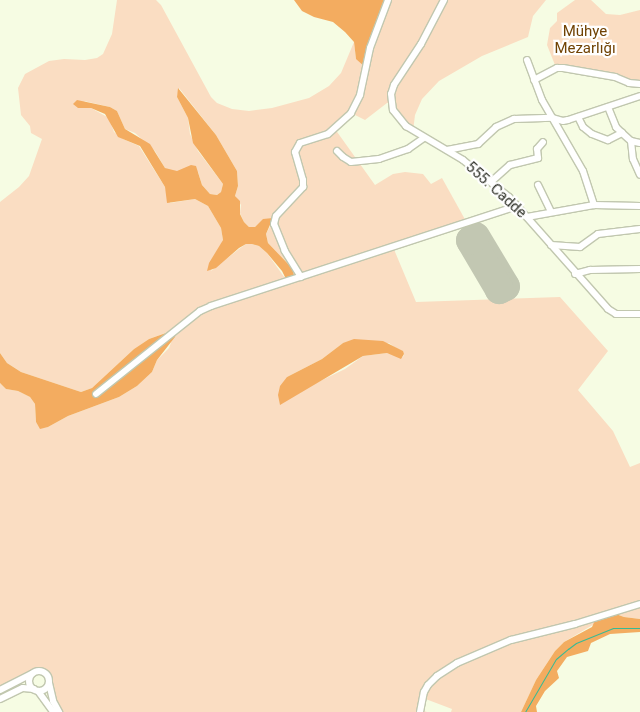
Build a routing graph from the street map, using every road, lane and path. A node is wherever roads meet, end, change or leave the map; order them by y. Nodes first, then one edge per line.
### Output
1 (388, 0) edge
2 (444, 0) edge
3 (527, 60) dead end
4 (534, 80) junction
5 (640, 84) edge
6 (640, 96) edge
7 (608, 107) junction
8 (578, 117) junction
9 (552, 118) junction
10 (622, 133) junction
11 (424, 138) junction
12 (631, 141) junction
13 (543, 142) dead end
14 (640, 143) edge
15 (447, 150) junction
16 (337, 151) dead end
17 (640, 175) edge
18 (492, 182) junction
19 (538, 185) dead end
20 (594, 205) junction
21 (517, 206) junction
22 (640, 206) edge
23 (551, 212) junction
24 (527, 217) junction
25 (640, 228) edge
26 (551, 245) junction
27 (640, 268) edge
28 (575, 274) junction
29 (301, 277) junction
30 (640, 314) edge
31 (96, 394) dead end
32 (640, 604) edge
33 (33, 673) junction
34 (49, 681) junction
35 (0, 690) edge
36 (36, 690) junction
37 (0, 698) edge
38 (53, 712) edge
39 (59, 712) edge
40 (420, 712) edge

1 - 29 street
2 - 11 street, 555. Cadde
3 - 4 street
4 - 5 street
4 - 9 street
6 - 7 street
7 - 8 street
7 - 10 street
8 - 9 street
8 - 10 street
9 - 15 street
9 - 20 street
10 - 12 street
11 - 15 street, 555. Cadde
11 - 16 street
12 - 14 street
12 - 17 street
13 - 18 street
15 - 18 street, 555. Cadde
18 - 21 street, 555. Cadde
19 - 23 street
20 - 22 street
20 - 23 street
21 - 24 street, 555. Cadde
21 - 29 street
23 - 24 street
24 - 26 street, 555. Cadde
25 - 26 street
26 - 28 street, 555. Cadde
27 - 28 street
28 - 30 street, 555. Cadde
29 - 31 street
32 - 40 street
33 - 34 street
33 - 35 street
33 - 36 street
34 - 36 street
34 - 39 street
36 - 37 street
36 - 38 street

